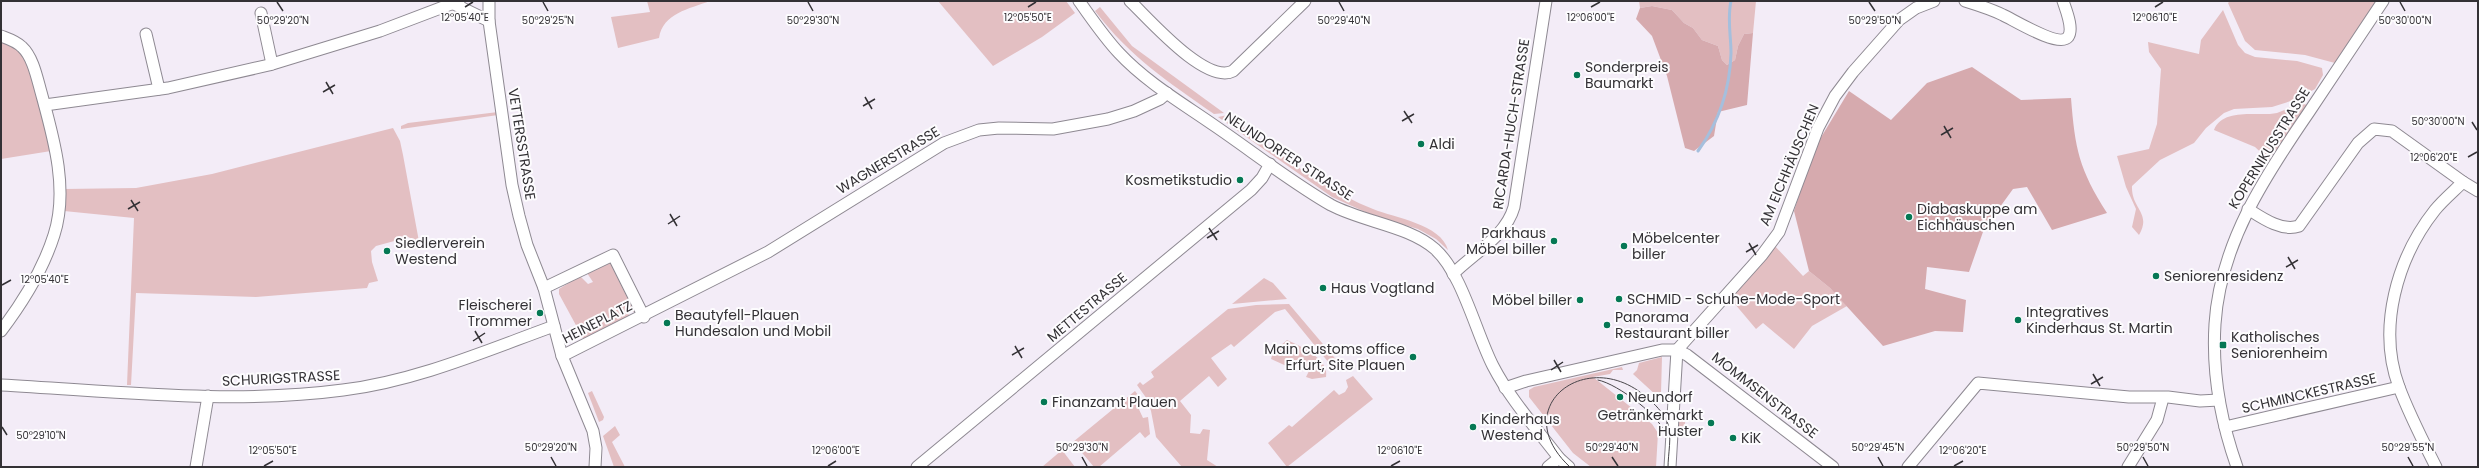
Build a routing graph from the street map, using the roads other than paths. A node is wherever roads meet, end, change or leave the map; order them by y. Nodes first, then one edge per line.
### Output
1 (489, 1) edge
2 (1079, 1) edge
3 (1130, 1) edge
4 (1305, 1) edge
5 (1546, 1) edge
6 (1934, 1) edge
7 (1965, 1) edge
8 (2063, 1) edge
9 (2383, 1) edge
10 (457, 3) edge
11 (261, 13) dead end
12 (489, 20) junction
13 (146, 34) dead end
14 (1, 36) edge
15 (272, 64) junction
16 (159, 89) junction
17 (1167, 92) junction
18 (45, 105) junction
19 (1270, 164) junction
20 (2463, 182) junction
21 (2478, 191) edge
22 (2248, 209) junction
23 (1453, 274) junction
24 (544, 288) junction
25 (644, 317) junction
26 (554, 326) junction
27 (1, 331) edge
28 (1677, 350) junction
29 (562, 356) junction
30 (1, 385) edge
31 (2399, 387) junction
32 (1505, 388) junction
33 (208, 396) junction
34 (2162, 398) junction
35 (2219, 400) junction
36 (2225, 427) junction
37 (1559, 458) junction
38 (196, 467) edge
39 (595, 467) edge
40 (917, 467) edge
41 (1548, 467) edge
42 (1569, 467) edge
43 (1670, 467) edge
44 (1834, 467) edge
45 (1908, 467) edge
46 (2128, 467) edge
47 (2237, 467) edge
48 (2436, 467) edge

1 - 12 street, VETTERSSTRASSE
2 - 17 street, NEUNDORFER STRASSE
3 - 4 street
5 - 23 street, RICARDA-HUCH-STRASSE
6 - 28 street, AM EICHHÄUSCHEN
7 - 8 street
9 - 22 street, KOPERNIKUSSTRASSE
10 - 12 street
10 - 15 street
11 - 15 street
12 - 24 street, VETTERSSTRASSE
13 - 16 street
14 - 18 street
15 - 16 street
16 - 18 street
17 - 19 street, NEUNDORFER STRASSE
17 - 25 street, WAGNERSTRASSE
18 - 27 street
19 - 23 street, NEUNDORFER STRASSE
19 - 40 street, METTESTRASSE
20 - 21 street
20 - 22 street
20 - 31 street
22 - 35 street, KOPERNIKUSSTRASSE
23 - 32 street, NEUNDORFER STRASSE
24 - 25 street, HEINEPLATZ
24 - 26 street, HEINEPLATZ
25 - 29 street, HEINEPLATZ
26 - 29 street, HEINEPLATZ
26 - 33 street, SCHURIGSTRASSE
28 - 32 street
28 - 43 street
28 - 44 street, MOMMSENSTRASSE
29 - 39 street
30 - 33 street, SCHURIGSTRASSE
31 - 36 street, SCHMINCKESTRASSE
31 - 48 street
32 - 37 street, NEUNDORFER STRASSE
33 - 38 street
34 - 35 street, SCHMINCKESTRASSE
34 - 45 street, SCHMINCKESTRASSE
34 - 46 street
35 - 36 street, KOPERNIKUSSTRASSE
36 - 47 street, KOPERNIKUSSTRASSE
37 - 41 street
37 - 42 street, NEUNDORFER STRASSE

